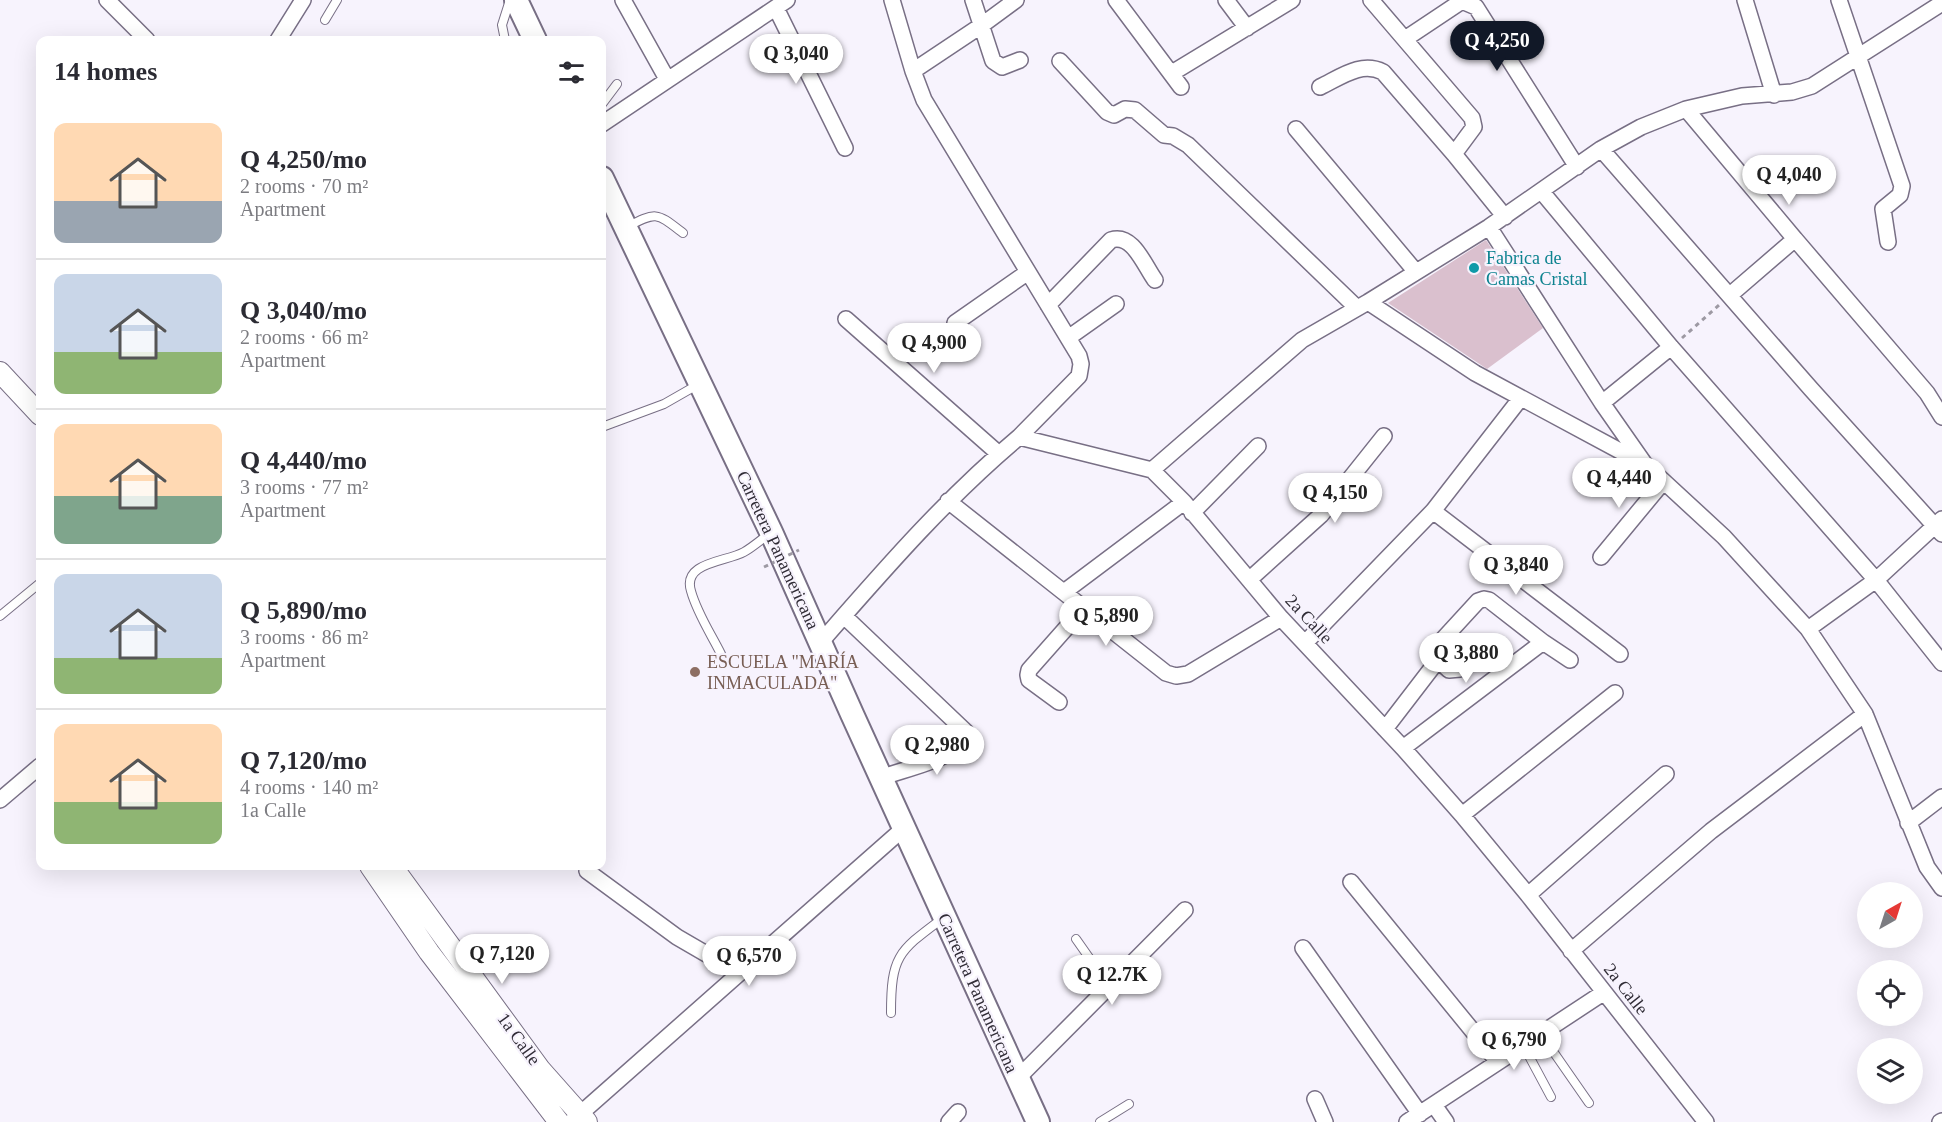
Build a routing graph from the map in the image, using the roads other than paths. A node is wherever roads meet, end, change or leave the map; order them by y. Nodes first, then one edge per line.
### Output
1 (107, 0) edge
2 (303, 0) edge
3 (337, 0) edge
4 (510, 0) edge
5 (516, 0) edge
6 (623, 0) edge
7 (892, 0) edge
8 (973, 0) edge
9 (1016, 0) edge
10 (1116, 0) edge
11 (1226, 0) edge
12 (1292, 0) edge
13 (1371, 0) edge
14 (1745, 0) edge
15 (1839, 0) edge
16 (1942, 3) edge
17 (781, 4) edge
18 (326, 20) dead end
19 (982, 25) junction
20 (1247, 28) junction
21 (143, 36) edge
22 (280, 36) edge
23 (505, 36) edge
24 (534, 36) edge
25 (1405, 39) junction
26 (1857, 56) junction
27 (1020, 60) dead end
28 (1060, 61) dead end
29 (913, 71) junction
30 (1172, 73) junction
31 (667, 79) junction
32 (617, 84) dead end
33 (1181, 87) dead end
34 (1320, 87) dead end
35 (1774, 95) junction
36 (606, 99) edge
37 (1686, 109) junction
38 (606, 121) edge
39 (1296, 129) dead end
40 (845, 148) dead end
41 (1601, 149) junction
42 (1454, 154) junction
43 (1577, 167) junction
44 (606, 186) edge
45 (1542, 192) junction
46 (1505, 217) junction
47 (1489, 227) junction
48 (626, 228) junction
49 (683, 233) dead end
50 (1795, 239) junction
51 (1888, 242) dead end
52 (1028, 272) junction
53 (1416, 272) junction
54 (1155, 280) dead end
55 (1730, 296) junction
56 (1048, 304) junction
57 (1116, 304) dead end
58 (1363, 305) junction
59 (846, 319) dead end
60 (955, 324) dead end
61 (1068, 338) junction
62 (1671, 347) junction
63 (2, 379) edge
64 (700, 383) junction
65 (1520, 399) junction
66 (1602, 403) junction
67 (36, 411) edge
68 (1942, 417) edge
69 (606, 426) edge
70 (1384, 436) dead end
71 (1019, 437) junction
72 (1258, 446) dead end
73 (999, 454) junction
74 (1646, 465) junction
75 (1152, 470) junction
76 (1663, 482) junction
77 (948, 501) junction
78 (1188, 508) junction
79 (1433, 511) junction
80 (1940, 526) edge
81 (771, 532) junction
82 (1601, 557) dead end
83 (1250, 579) junction
84 (1876, 580) junction
85 (36, 586) edge
86 (1064, 592) junction
87 (1083, 609) junction
88 (0, 616) edge
89 (844, 616) junction
90 (1281, 618) junction
91 (1808, 629) junction
92 (1543, 642) junction
93 (820, 643) junction
94 (1305, 643) junction
95 (1486, 643) dead end
96 (721, 654) dead end
97 (1620, 654) dead end
98 (1438, 660) junction
99 (1570, 660) dead end
100 (1942, 663) edge
101 (1615, 693) dead end
102 (1059, 702) dead end
103 (1865, 714) junction
104 (1385, 729) junction
105 (1403, 748) junction
106 (36, 769) edge
107 (1666, 774) dead end
108 (881, 778) junction
109 (1942, 797) edge
110 (0, 800) edge
111 (1462, 815) junction
112 (1908, 823) junction
113 (904, 828) junction
114 (373, 870) edge
115 (395, 870) edge
116 (587, 872) dead end
117 (1351, 882) dead end
118 (1942, 888) edge
119 (1528, 895) junction
120 (1185, 910) dead end
121 (944, 917) junction
122 (1076, 939) dead end
123 (1303, 948) dead end
124 (1570, 951) junction
125 (739, 973) junction
126 (1109, 986) junction
127 (1603, 993) junction
128 (891, 1013) dead end
129 (1541, 1034) junction
130 (1522, 1046) junction
131 (1498, 1062) junction
132 (1017, 1079) junction
133 (1551, 1097) dead end
134 (1315, 1099) dead end
135 (1589, 1103) dead end
136 (1129, 1104) dead end
137 (1434, 1105) junction
138 (1413, 1118) edge
139 (580, 1119) edge
140 (559, 1122) edge
141 (1038, 1122) edge
142 (1100, 1122) edge
143 (1325, 1122) edge
144 (1446, 1122) edge
145 (1706, 1122) edge

1 - 21 street
2 - 22 street
3 - 18 lane
4 - 23 lane
5 - 24 main road
6 - 31 street
7 - 29 street
8 - 19 street
9 - 19 street
10 - 30 street
11 - 20 street
12 - 20 street
13 - 25 street
14 - 35 street
15 - 26 street
16 - 26 street
17 - 31 street
17 - 40 street
19 - 27 street
19 - 29 street
20 - 30 street
25 - 42 street
25 - 43 street
26 - 35 street
26 - 51 street
28 - 58 street
29 - 52 street
30 - 33 street
31 - 38 street
32 - 36 lane
34 - 42 street
35 - 37 street
37 - 41 street
37 - 50 street
39 - 53 street
41 - 43 street
41 - 55 street
42 - 46 street
43 - 45 street
44 - 48 main road, Carretera Panamericana
45 - 46 street
45 - 62 street
46 - 47 street
47 - 53 street
47 - 66 street
48 - 49 lane
48 - 64 main road, Carretera Panamericana
50 - 55 street
50 - 68 street
52 - 56 street
52 - 60 street
53 - 58 street
54 - 56 street
55 - 80 street
56 - 61 street
57 - 61 street
58 - 65 street
58 - 75 street
59 - 73 street
61 - 71 street
62 - 66 street
62 - 84 street
63 - 67 street
64 - 69 lane
64 - 81 main road, Carretera Panamericana
65 - 74 street
65 - 79 street
66 - 74 street
70 - 83 street
71 - 73 street
71 - 75 street
72 - 78 street
73 - 77 street
74 - 76 street
75 - 78 street, 2a Calle
76 - 82 street
76 - 91 street
77 - 86 street
77 - 89 street
78 - 83 street, 2a Calle
78 - 86 street
79 - 94 street
79 - 97 street
80 - 84 street
81 - 93 main road, Carretera Panamericana
81 - 96 lane
83 - 90 street, 2a Calle
84 - 91 street
84 - 100 street
85 - 88 lane
86 - 87 street
87 - 90 street
87 - 102 street
89 - 93 street
89 - 108 street
90 - 94 street, 2a Calle
91 - 103 street
92 - 98 street
92 - 99 street
92 - 105 street
93 - 108 main road, Carretera Panamericana
94 - 104 street, 2a Calle
95 - 98 street
98 - 104 street
101 - 111 street
103 - 112 street
103 - 124 street
104 - 105 street, 2a Calle
105 - 111 street, 2a Calle
106 - 110 street
107 - 119 street
108 - 113 main road, Carretera Panamericana
109 - 112 street
111 - 119 street, 2a Calle
112 - 118 street
113 - 121 main road, Carretera Panamericana
113 - 125 street
114 - 140 street, 1a Calle
115 - 139 street, 1a Calle
116 - 125 street
117 - 131 street
119 - 124 street, 2a Calle
120 - 126 street
121 - 128 lane
121 - 132 main road, Carretera Panamericana
122 - 126 lane
123 - 138 street
124 - 127 street, 2a Calle
125 - 139 street
126 - 132 street
127 - 129 street
127 - 145 street, 2a Calle
129 - 130 street
129 - 135 lane
130 - 131 street
130 - 133 lane
131 - 137 street
132 - 141 main road, Carretera Panamericana
134 - 143 street
136 - 142 lane
137 - 138 street
137 - 144 street

